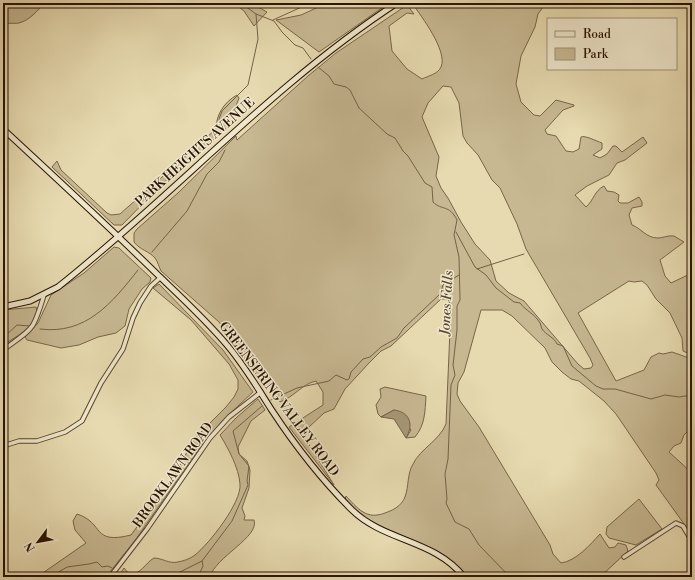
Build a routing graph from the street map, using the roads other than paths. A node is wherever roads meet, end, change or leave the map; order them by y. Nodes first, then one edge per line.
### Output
1 (397, 3) edge
2 (3, 129) edge
3 (118, 235) junction
4 (160, 277) junction
5 (44, 295) junction
6 (3, 307) edge
7 (3, 350) edge
8 (261, 392) junction
9 (3, 446) edge
10 (692, 541) edge
11 (624, 557) dead end
12 (110, 577) edge
13 (464, 577) edge

1 - 3 main road, PARK HEIGHTS AVENUE
2 - 3 main road, GREENSPRING VALLEY ROAD
3 - 4 main road, GREENSPRING VALLEY ROAD
3 - 5 main road, PARK HEIGHTS AVENUE
4 - 8 main road, GREENSPRING VALLEY ROAD
4 - 9 street
5 - 6 main road, PARK HEIGHTS AVENUE
5 - 7 street
8 - 12 street, BROOKLAWN ROAD
8 - 13 main road, GREENSPRING VALLEY ROAD
10 - 11 street

